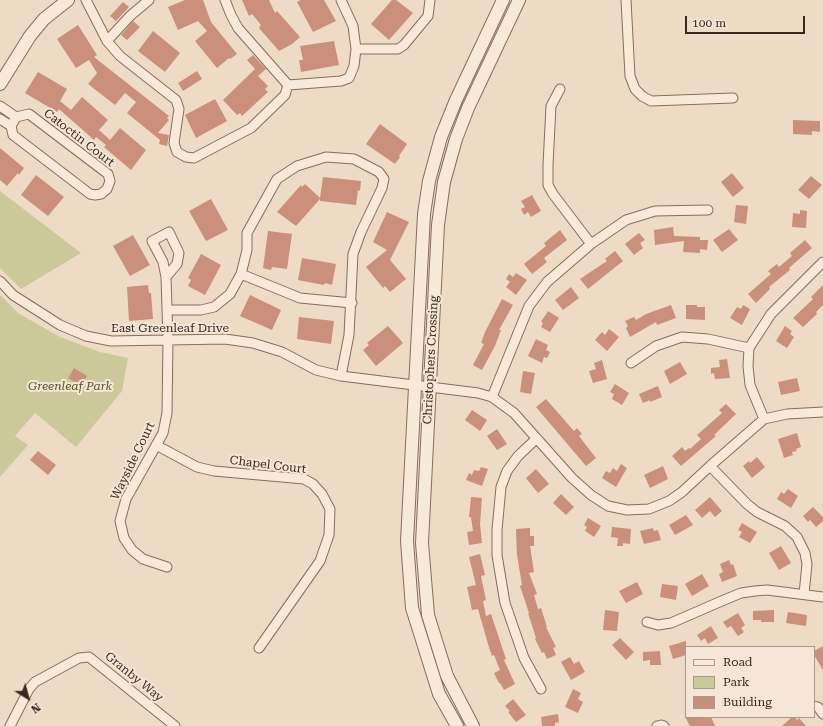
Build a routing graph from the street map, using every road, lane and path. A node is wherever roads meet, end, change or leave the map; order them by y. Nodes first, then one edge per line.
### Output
1 (68, 0) edge
2 (86, 0) edge
3 (149, 0) edge
4 (225, 0) edge
5 (341, 0) edge
6 (430, 0) edge
7 (503, 0) edge
8 (519, 0) edge
9 (626, 0) edge
10 (107, 41) junction
11 (356, 50) junction
12 (0, 84) edge
13 (288, 85) junction
14 (560, 89) dead end
15 (733, 98) dead end
16 (0, 106) edge
17 (16, 117) junction
18 (0, 118) edge
19 (11, 126) junction
20 (708, 210) dead end
21 (591, 244) junction
22 (823, 262) edge
23 (241, 274) junction
24 (166, 277) dead end
25 (0, 282) edge
26 (352, 303) junction
27 (167, 310) junction
28 (168, 340) junction
29 (749, 348) junction
30 (631, 362) dead end
31 (341, 376) junction
32 (415, 386) junction
33 (430, 386) junction
34 (492, 397) junction
35 (823, 412) edge
36 (764, 419) junction
37 (536, 439) junction
38 (156, 445) junction
39 (710, 466) junction
40 (167, 567) dead end
41 (804, 594) junction
42 (823, 597) edge
43 (647, 622) dead end
44 (259, 648) dead end
45 (541, 689) dead end
46 (815, 706) edge
47 (823, 714) edge
48 (10, 726) edge
49 (175, 726) edge
50 (457, 726) edge
51 (473, 726) edge
52 (657, 726) edge
53 (664, 726) edge

1 - 12 street
2 - 10 street
3 - 10 street
4 - 13 street
5 - 11 street
6 - 11 street
7 - 32 street, Christophers Crossing
8 - 33 street, Christophers Crossing
9 - 15 street
10 - 13 street
11 - 13 street
14 - 21 street
16 - 17 street
17 - 19 street
17 - 19 street, Catoctin Court
18 - 19 street, Catoctin Court
20 - 21 street
21 - 34 street
22 - 29 street
23 - 26 street
23 - 26 street
23 - 27 street
24 - 27 street, Wayside Court
25 - 28 street, East Greenleaf Drive
26 - 31 street
27 - 28 street, Wayside Court
28 - 31 street, East Greenleaf Drive
28 - 38 street, Wayside Court
29 - 30 street
29 - 36 street
31 - 32 street, East Greenleaf Drive
32 - 33 street, East Greenleaf Drive
32 - 50 street, Christophers Crossing
33 - 34 street, East Greenleaf Drive
33 - 51 street, Christophers Crossing
34 - 37 street, East Greenleaf Drive
35 - 36 street, East Greenleaf Drive
36 - 39 street, East Greenleaf Drive
37 - 39 street, East Greenleaf Drive
37 - 45 street
38 - 40 street, Wayside Court
38 - 44 street, Chapel Court
39 - 41 street
41 - 42 street
41 - 43 street
46 - 47 street
48 - 49 street, Granby Way
52 - 53 street

